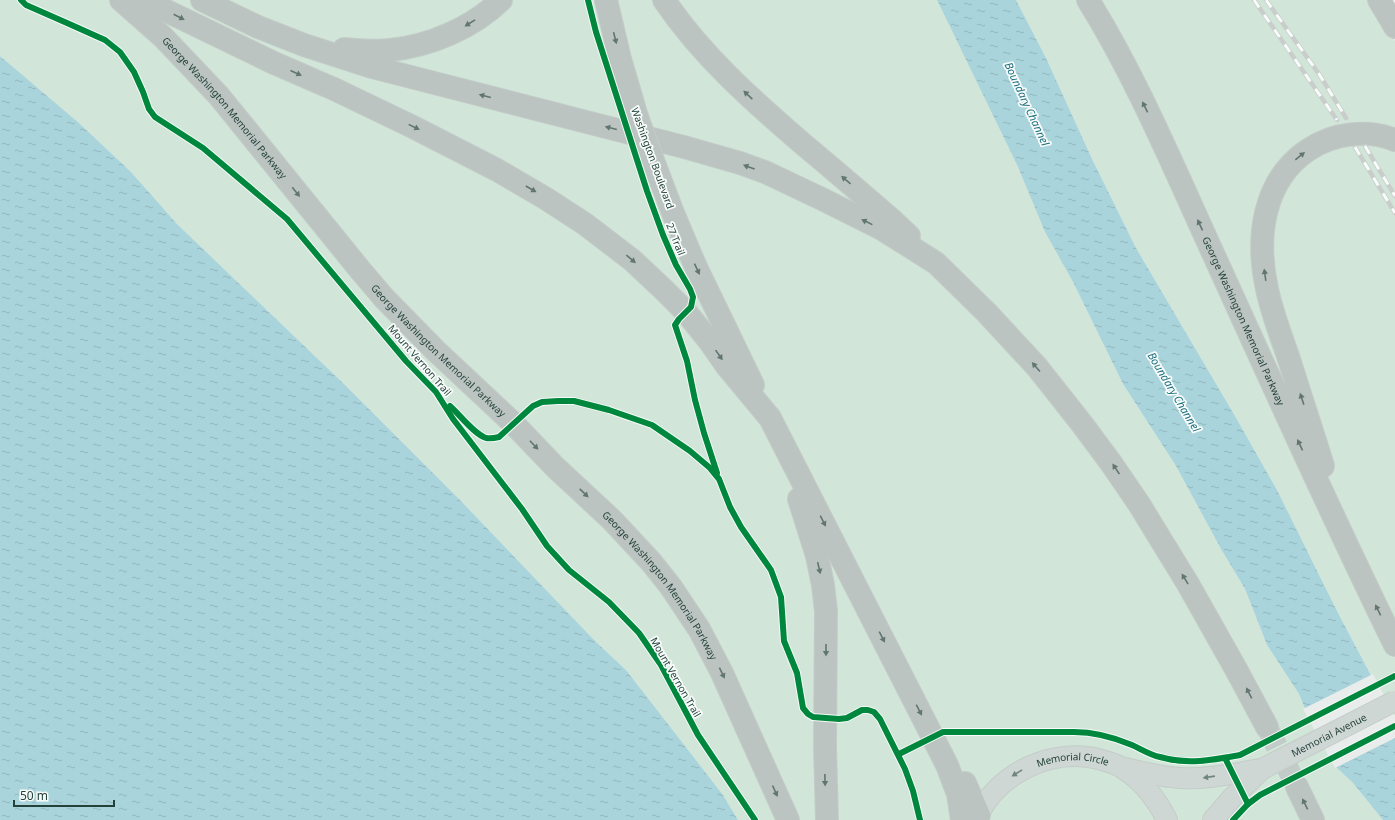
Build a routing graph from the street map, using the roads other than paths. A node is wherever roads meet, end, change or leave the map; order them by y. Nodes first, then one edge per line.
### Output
1 (121, 0) edge
2 (144, 0) edge
3 (202, 0) edge
4 (502, 0) edge
5 (606, 0) edge
6 (664, 0) edge
7 (1088, 0) edge
8 (1379, 0) edge
9 (1388, 0) edge
10 (1395, 10) edge
11 (1395, 27) edge
12 (304, 46) junction
13 (1395, 140) edge
14 (936, 263) junction
15 (770, 418) junction
16 (786, 449) junction
17 (1346, 544) junction
18 (1395, 645) edge
19 (1395, 701) edge
20 (1267, 727) tunnel mouth
21 (1121, 767) junction
22 (1254, 773) junction
23 (1297, 787) tunnel mouth
24 (972, 818) edge
25 (788, 820) edge
26 (827, 820) edge
27 (1167, 820) edge
28 (1213, 820) edge
29 (1313, 820) edge

1 -> 25 highway, George Washington Memorial Parkway
2 -> 15 highway
3 - 12 highway
4 -> 12 highway
5 -> 15 highway, Washington Boulevard, bridge
14 -> 6 highway
17 -> 7 highway, George Washington Memorial Parkway
8 - 11 highway
9 - 10 highway
14 -> 12 highway
17 -> 13 highway
20 -> 14 highway
15 - 16 highway
16 -> 24 highway
16 -> 26 highway
18 -> 17 highway, George Washington Memorial Parkway
19 - 22 main road, Memorial Avenue, bridge
22 -> 21 main road, Memorial Avenue
21 -> 24 main road, Memorial Circle
21 - 27 main road, Memorial Circle
22 - 28 main road, Memorial Avenue
29 -> 23 highway

